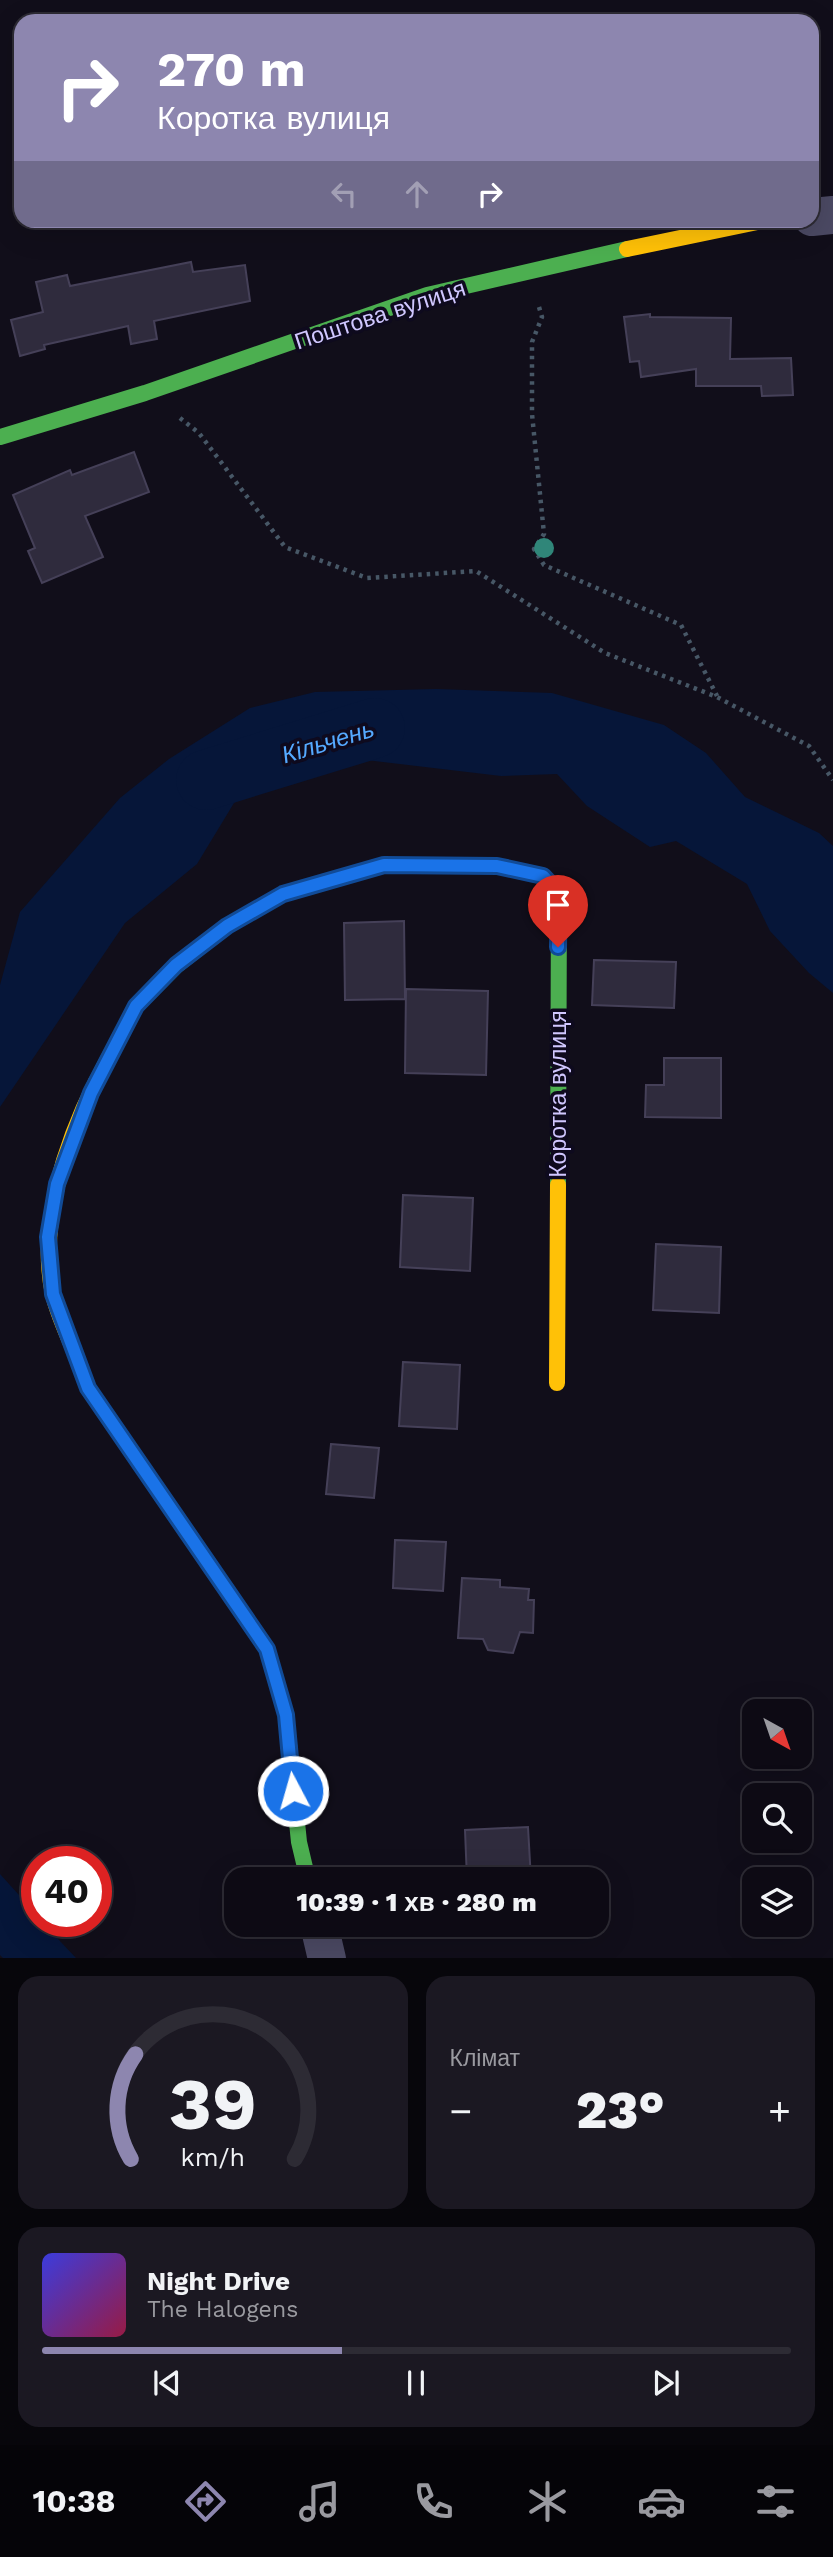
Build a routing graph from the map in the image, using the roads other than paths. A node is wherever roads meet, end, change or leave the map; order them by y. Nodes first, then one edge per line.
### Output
1 (720, 228) edge
2 (0, 437) edge
3 (557, 1383) dead end
4 (305, 1867) edge
5 (322, 1937) edge
6 (327, 1958) edge

1 - 2 street, Поштова вулиця
3 - 4 street, Коротка вулиця
5 - 6 street

